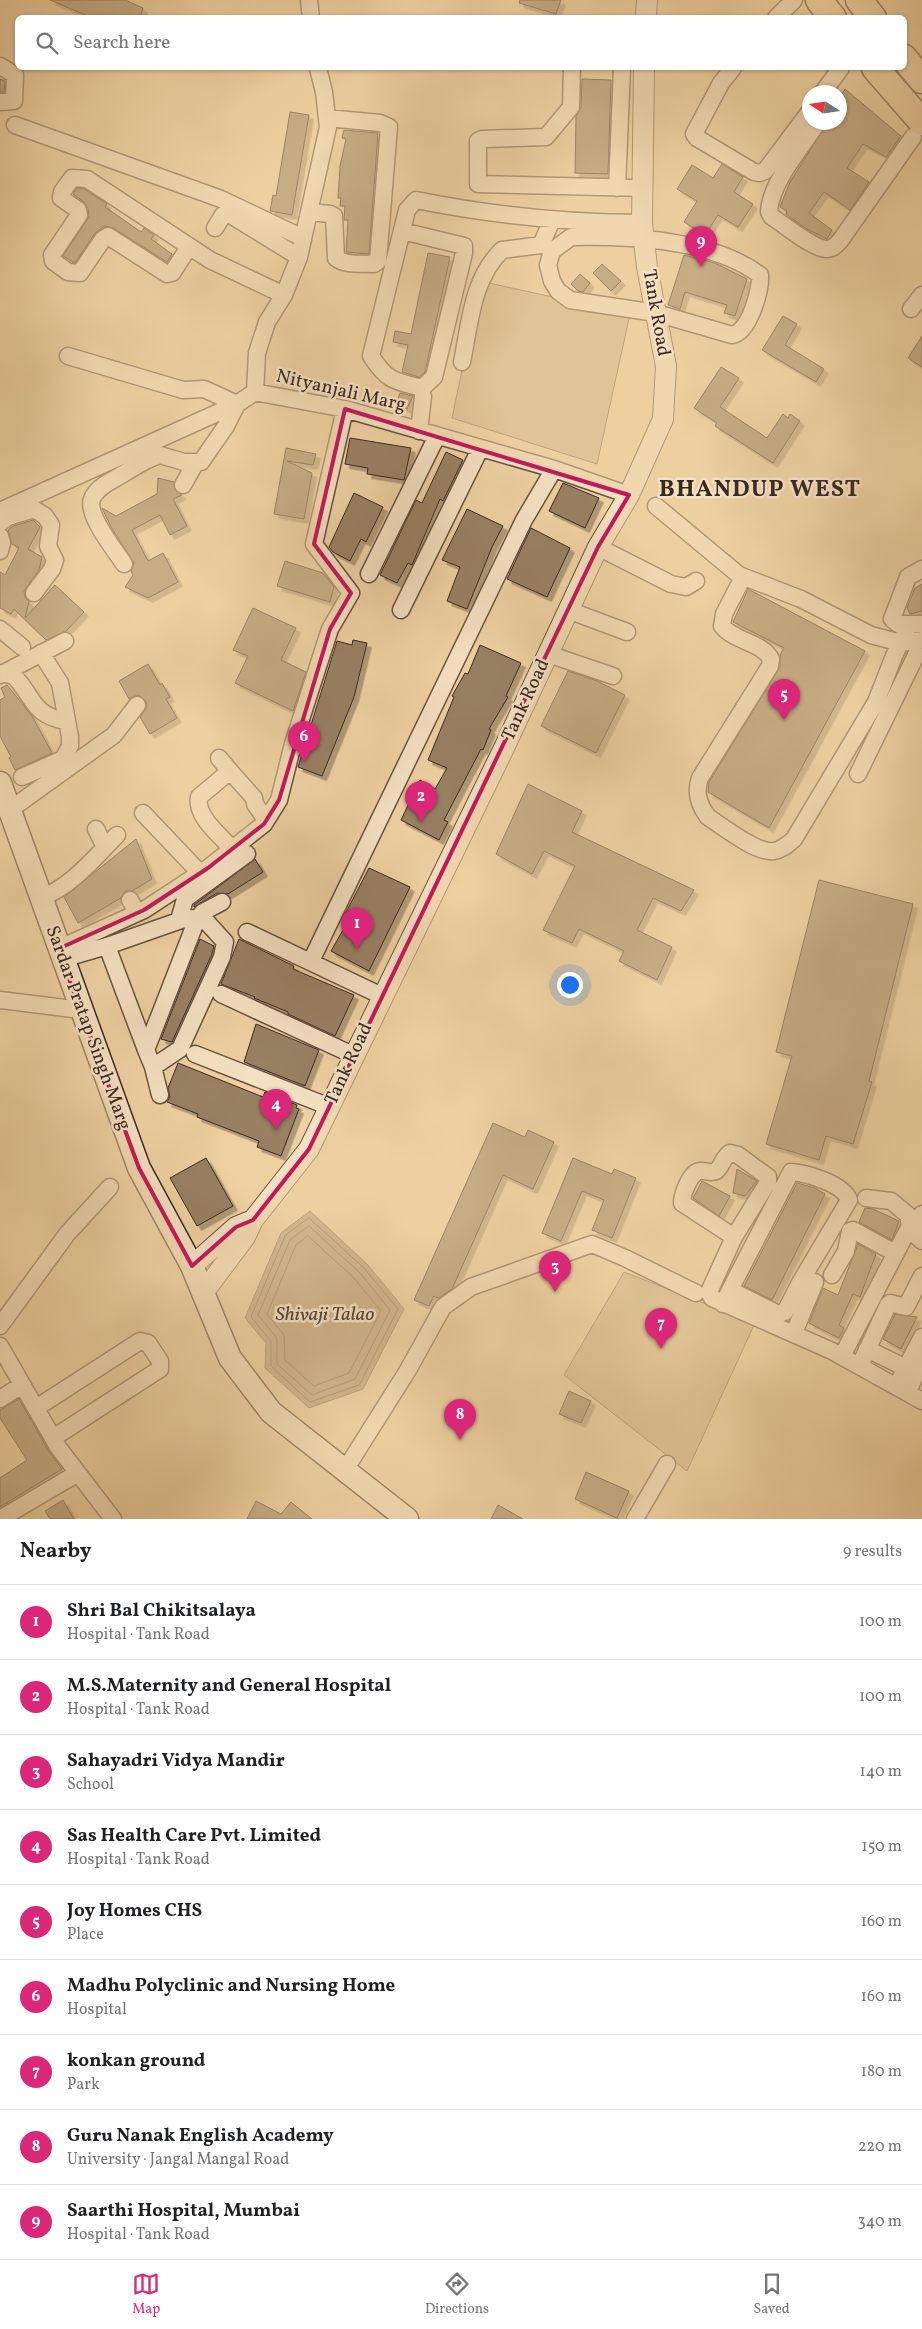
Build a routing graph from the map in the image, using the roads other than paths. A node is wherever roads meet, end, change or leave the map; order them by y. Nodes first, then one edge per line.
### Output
1 (309, 0) edge
2 (646, 0) edge
3 (794, 0) edge
4 (819, 0) edge
5 (859, 0) edge
6 (311, 15) edge
7 (646, 15) edge
8 (779, 15) edge
9 (831, 15) edge
10 (870, 15) edge
11 (907, 62) edge
12 (0, 66) edge
13 (318, 70) edge
14 (572, 70) edge
15 (622, 70) edge
16 (644, 70) edge
17 (731, 70) edge
18 (840, 70) edge
19 (852, 70) edge
20 (876, 70) edge
21 (922, 80) edge
22 (828, 85) edge
23 (842, 85) edge
24 (0, 102) edge
25 (327, 118) junction
26 (802, 122) edge
27 (15, 125) dead end
28 (813, 130) edge
29 (917, 130) edge
30 (618, 188) junction
31 (643, 188) junction
32 (309, 212) junction
33 (552, 220) junction
34 (215, 228) dead end
35 (402, 231) junction
36 (643, 232) junction
37 (303, 238) junction
38 (189, 247) junction
39 (299, 257) junction
40 (284, 295) junction
41 (922, 296) edge
42 (911, 309) dead end
43 (656, 312) junction
44 (68, 356) dead end
45 (462, 362) dead end
46 (255, 392) junction
47 (423, 396) dead end
48 (237, 404) junction
49 (345, 409) junction
50 (419, 431) junction
51 (437, 436) junction
52 (480, 448) junction
53 (196, 462) junction
54 (554, 469) junction
55 (183, 485) dead end
56 (629, 495) junction
57 (656, 506) dead end
58 (0, 511) edge
59 (0, 523) edge
60 (0, 536) edge
61 (598, 547) junction
62 (0, 551) edge
63 (124, 564) dead end
64 (922, 569) edge
65 (369, 574) dead end
66 (742, 580) junction
67 (696, 581) dead end
68 (34, 593) dead end
69 (401, 610) dead end
70 (568, 610) junction
71 (813, 616) dead end
72 (915, 625) edge
73 (0, 629) edge
74 (627, 632) dead end
75 (65, 641) dead end
76 (922, 641) edge
77 (901, 643) junction
78 (22, 647) dead end
79 (40, 653) junction
80 (548, 654) junction
81 (1, 674) edge
82 (613, 676) dead end
83 (137, 705) dead end
84 (65, 721) junction
85 (858, 774) dead end
86 (22, 776) dead end
87 (0, 783) edge
88 (11, 809) junction
89 (143, 813) dead end
90 (266, 820) junction
91 (96, 830) dead end
92 (117, 836) dead end
93 (105, 848) junction
94 (232, 849) junction
95 (247, 854) dead end
96 (200, 873) junction
97 (41, 898) junction
98 (222, 902) dead end
99 (197, 919) junction
100 (179, 920) junction
101 (247, 932) dead end
102 (107, 946) junction
103 (60, 954) junction
104 (311, 961) junction
105 (221, 994) dead end
106 (382, 996) junction
107 (0, 1000) edge
108 (81, 1010) junction
109 (146, 1050) junction
110 (195, 1054) dead end
111 (353, 1055) junction
112 (153, 1067) junction
113 (160, 1095) dead end
114 (330, 1107) junction
115 (110, 1187) dead end
116 (866, 1198) dead end
117 (922, 1214) edge
118 (253, 1220) junction
119 (734, 1237) junction
120 (922, 1240) edge
121 (895, 1254) junction
122 (192, 1266) junction
123 (832, 1275) dead end
124 (922, 1276) edge
125 (816, 1282) dead end
126 (203, 1293) junction
127 (696, 1293) dead end
128 (727, 1297) junction
129 (0, 1326) edge
130 (794, 1333) junction
131 (922, 1337) edge
132 (0, 1346) edge
133 (867, 1349) junction
134 (842, 1356) junction
135 (922, 1361) edge
136 (860, 1365) junction
137 (4, 1366) edge
138 (906, 1368) junction
139 (22, 1385) junction
140 (902, 1388) junction
141 (0, 1398) edge
142 (922, 1401) edge
143 (36, 1408) junction
144 (53, 1438) junction
145 (667, 1464) dead end
146 (345, 1470) junction
147 (78, 1473) junction
148 (393, 1515) edge
149 (0, 1519) edge
150 (113, 1519) edge
151 (636, 1519) edge

1 - 6 street
2 - 7 street
3 - 8 street
4 - 9 main road
5 - 10 main road
11 - 21 main road
12 - 24 street
13 - 25 street
14 - 30 street
15 - 30 street
16 - 31 street, Tank Road
17 - 26 street
18 - 22 street
19 - 23 street
20 - 29 main road
25 - 32 street
25 - 32 street
27 - 37 street
28 - 29 street
30 - 31 street
31 - 36 street, Tank Road
32 - 37 street
33 - 35 street
33 - 36 street
33 - 45 street
34 - 39 street
35 - 35 street
36 - 43 street, Tank Road
36 - 43 street
36 - 43 street
37 - 39 street
38 - 38 street
38 - 40 street
39 - 40 street
40 - 46 street
41 - 42 street
43 - 56 street, Tank Road
44 - 48 street
46 - 48 street, Nityanjali Marg
46 - 49 street, Nityanjali Marg
47 - 50 street
48 - 53 street
48 - 58 street, Nityanjali Marg
49 - 50 street, Nityanjali Marg
49 - 90 street
50 - 51 street, Nityanjali Marg
51 - 52 street, Nityanjali Marg
51 - 65 street
52 - 54 street, Nityanjali Marg
52 - 69 street
53 - 55 street
53 - 63 street
54 - 56 street, Nityanjali Marg
54 - 104 street
56 - 61 street, Tank Road
57 - 66 street
59 - 68 street
60 - 62 street
61 - 67 street
61 - 70 street, Tank Road
64 - 72 street
66 - 71 street
66 - 77 street
66 - 77 street
70 - 74 street
70 - 80 street, Tank Road
72 - 77 street
73 - 78 street
75 - 79 street
76 - 77 street
76 - 85 street
79 - 81 street
79 - 84 street
80 - 82 street
80 - 106 street, Tank Road
81 - 84 street
83 - 88 street
84 - 86 street
87 - 88 main road, Sardar Pratap Singh Marg
88 - 97 main road, Sardar Pratap Singh Marg
89 - 96 street
90 - 94 street
90 - 94 street
91 - 93 street
92 - 93 street
93 - 97 street
94 - 96 street
95 - 100 street
96 - 103 street
97 - 103 main road, Sardar Pratap Singh Marg
98 - 99 street
99 - 100 street
99 - 109 street
99 - 112 street
100 - 102 street
101 - 104 street
102 - 103 street
102 - 109 street
103 - 108 main road, Sardar Pratap Singh Marg
104 - 106 street
105 - 111 street
106 - 111 street, Tank Road
107 - 108 street
108 - 122 main road, Sardar Pratap Singh Marg
109 - 112 street
110 - 114 street
111 - 114 street, Tank Road
112 - 113 street
114 - 118 street, Tank Road
115 - 129 street
116 - 121 street
117 - 120 street
118 - 122 street, Tank Road
118 - 126 street
119 - 119 street
119 - 128 street
121 - 123 street
121 - 134 street
122 - 126 main road, Sardar Pratap Singh Marg
124 - 133 street
125 - 130 street
126 - 146 main road, Sardar Pratap Singh Marg
127 - 146 street
128 - 128 street
128 - 130 street
130 - 134 street
131 - 138 street
132 - 137 street
133 - 136 street
133 - 138 street
134 - 136 street
135 - 140 street
136 - 140 street
137 - 139 street
138 - 140 street
139 - 141 street
139 - 143 street
140 - 142 street
143 - 144 street
143 - 144 street
144 - 147 street
145 - 151 street
146 - 148 main road, Sardar Pratap Singh Marg
147 - 149 street
147 - 150 street

